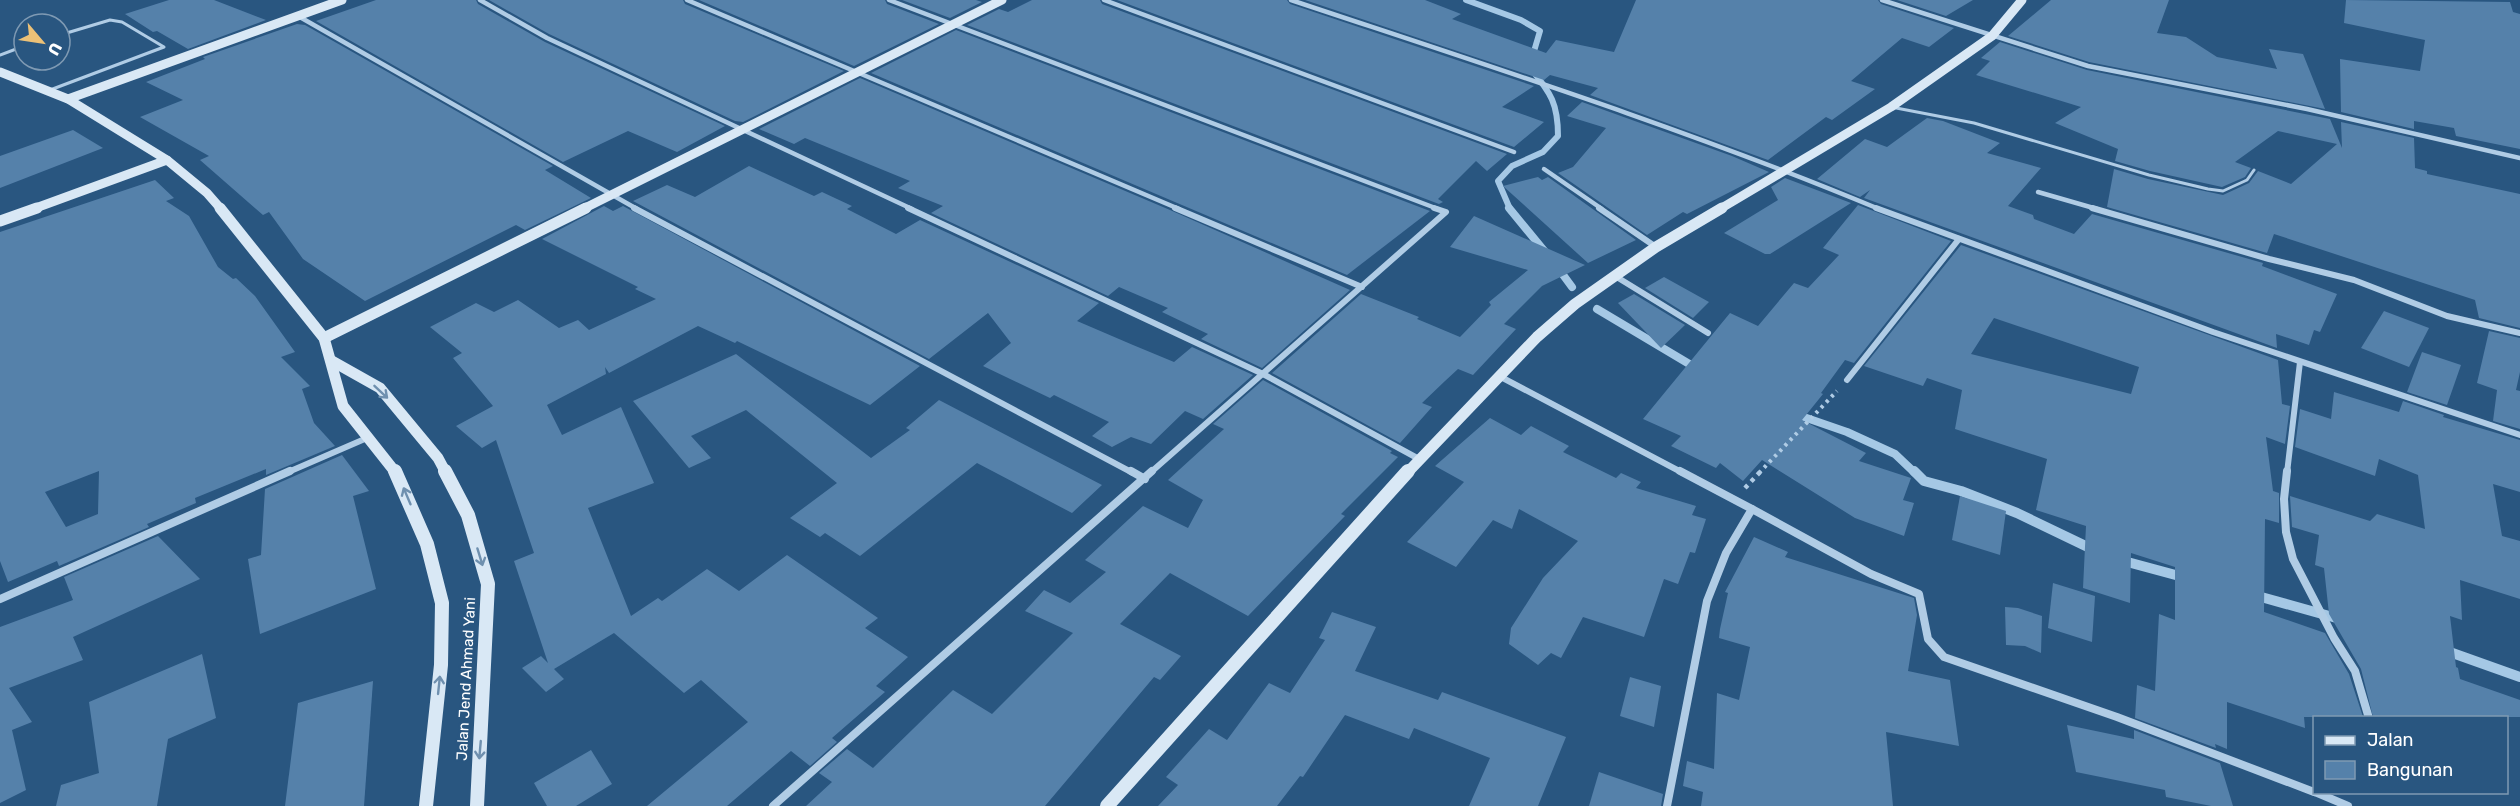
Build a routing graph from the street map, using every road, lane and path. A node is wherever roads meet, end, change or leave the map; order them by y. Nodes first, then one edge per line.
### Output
1 (342, 0) edge
2 (480, 0) edge
3 (687, 0) edge
4 (889, 0) edge
5 (1002, 0) edge
6 (1104, 0) edge
7 (1291, 0) edge
8 (1882, 0) edge
9 (2022, 0) edge
10 (297, 16) junction
11 (954, 24) junction
12 (72, 31) edge
13 (1992, 36) junction
14 (0, 72) edge
15 (857, 73) junction
16 (48, 91) junction
17 (68, 99) junction
18 (1891, 107) junction
19 (743, 130) junction
20 (1514, 152) dead end
21 (2520, 158) edge
22 (167, 160) junction
23 (1544, 169) dead end
24 (1785, 170) junction
25 (2254, 170) dead end
26 (2038, 192) dead end
27 (612, 196) junction
28 (0, 221) edge
29 (1959, 239) junction
30 (1656, 247) junction
31 (1615, 276) junction
32 (1362, 287) junction
33 (1708, 333) dead end
34 (2520, 333) edge
35 (324, 338) junction
36 (332, 361) junction
37 (2300, 362) junction
38 (1263, 374) junction
39 (1499, 376) junction
40 (1847, 380) joint
41 (2520, 435) edge
42 (368, 438) junction
43 (1419, 459) junction
44 (1145, 479) junction
45 (1734, 499) junction
46 (1752, 509) junction
47 (0, 599) edge
48 (2368, 715) dead end
49 (2313, 791) edge
50 (2320, 794) edge
51 (426, 806) edge
52 (477, 806) edge
53 (773, 806) edge
54 (1107, 806) edge
55 (1667, 806) edge
56 (2348, 806) edge

1 - 10 street
2 - 19 street
3 - 15 street
4 - 11 street
5 - 11 street
6 - 20 street
7 - 24 street
8 - 13 street
9 - 13 street
10 - 17 street
10 - 27 street
11 - 15 street
11 - 32 street
12 - 16 lane
13 - 18 street
13 - 21 street
14 - 16 street, Jalan Jend Ahmad Yani
15 - 19 street
15 - 32 street
16 - 17 street, Jalan Jend Ahmad Yani
17 - 22 street, Jalan Jend Ahmad Yani
18 - 24 street
18 - 25 lane
19 - 27 street
19 - 38 street
22 - 28 street
22 - 35 street, Jalan Jend Ahmad Yani
23 - 30 street
24 - 29 street
24 - 30 street
26 - 34 street
27 - 35 street
27 - 44 street
29 - 37 street
29 - 40 street
30 - 31 street
31 - 33 street
31 - 39 street
32 - 38 street
35 - 36 street, Jalan Jend Ahmad Yani
36 - 42 street, Jalan Jend Ahmad Yani
36 -> 52 street, Jalan Jend Ahmad Yani
37 - 41 street
37 - 48 street
38 - 43 street
38 - 44 street
39 - 43 street
39 - 45 street
40 - 45 path
42 - 47 street
51 -> 42 street, Jalan Jend Ahmad Yani
43 - 54 street
44 - 53 street
45 - 46 street
46 - 49 street
46 - 55 street
50 - 56 street

